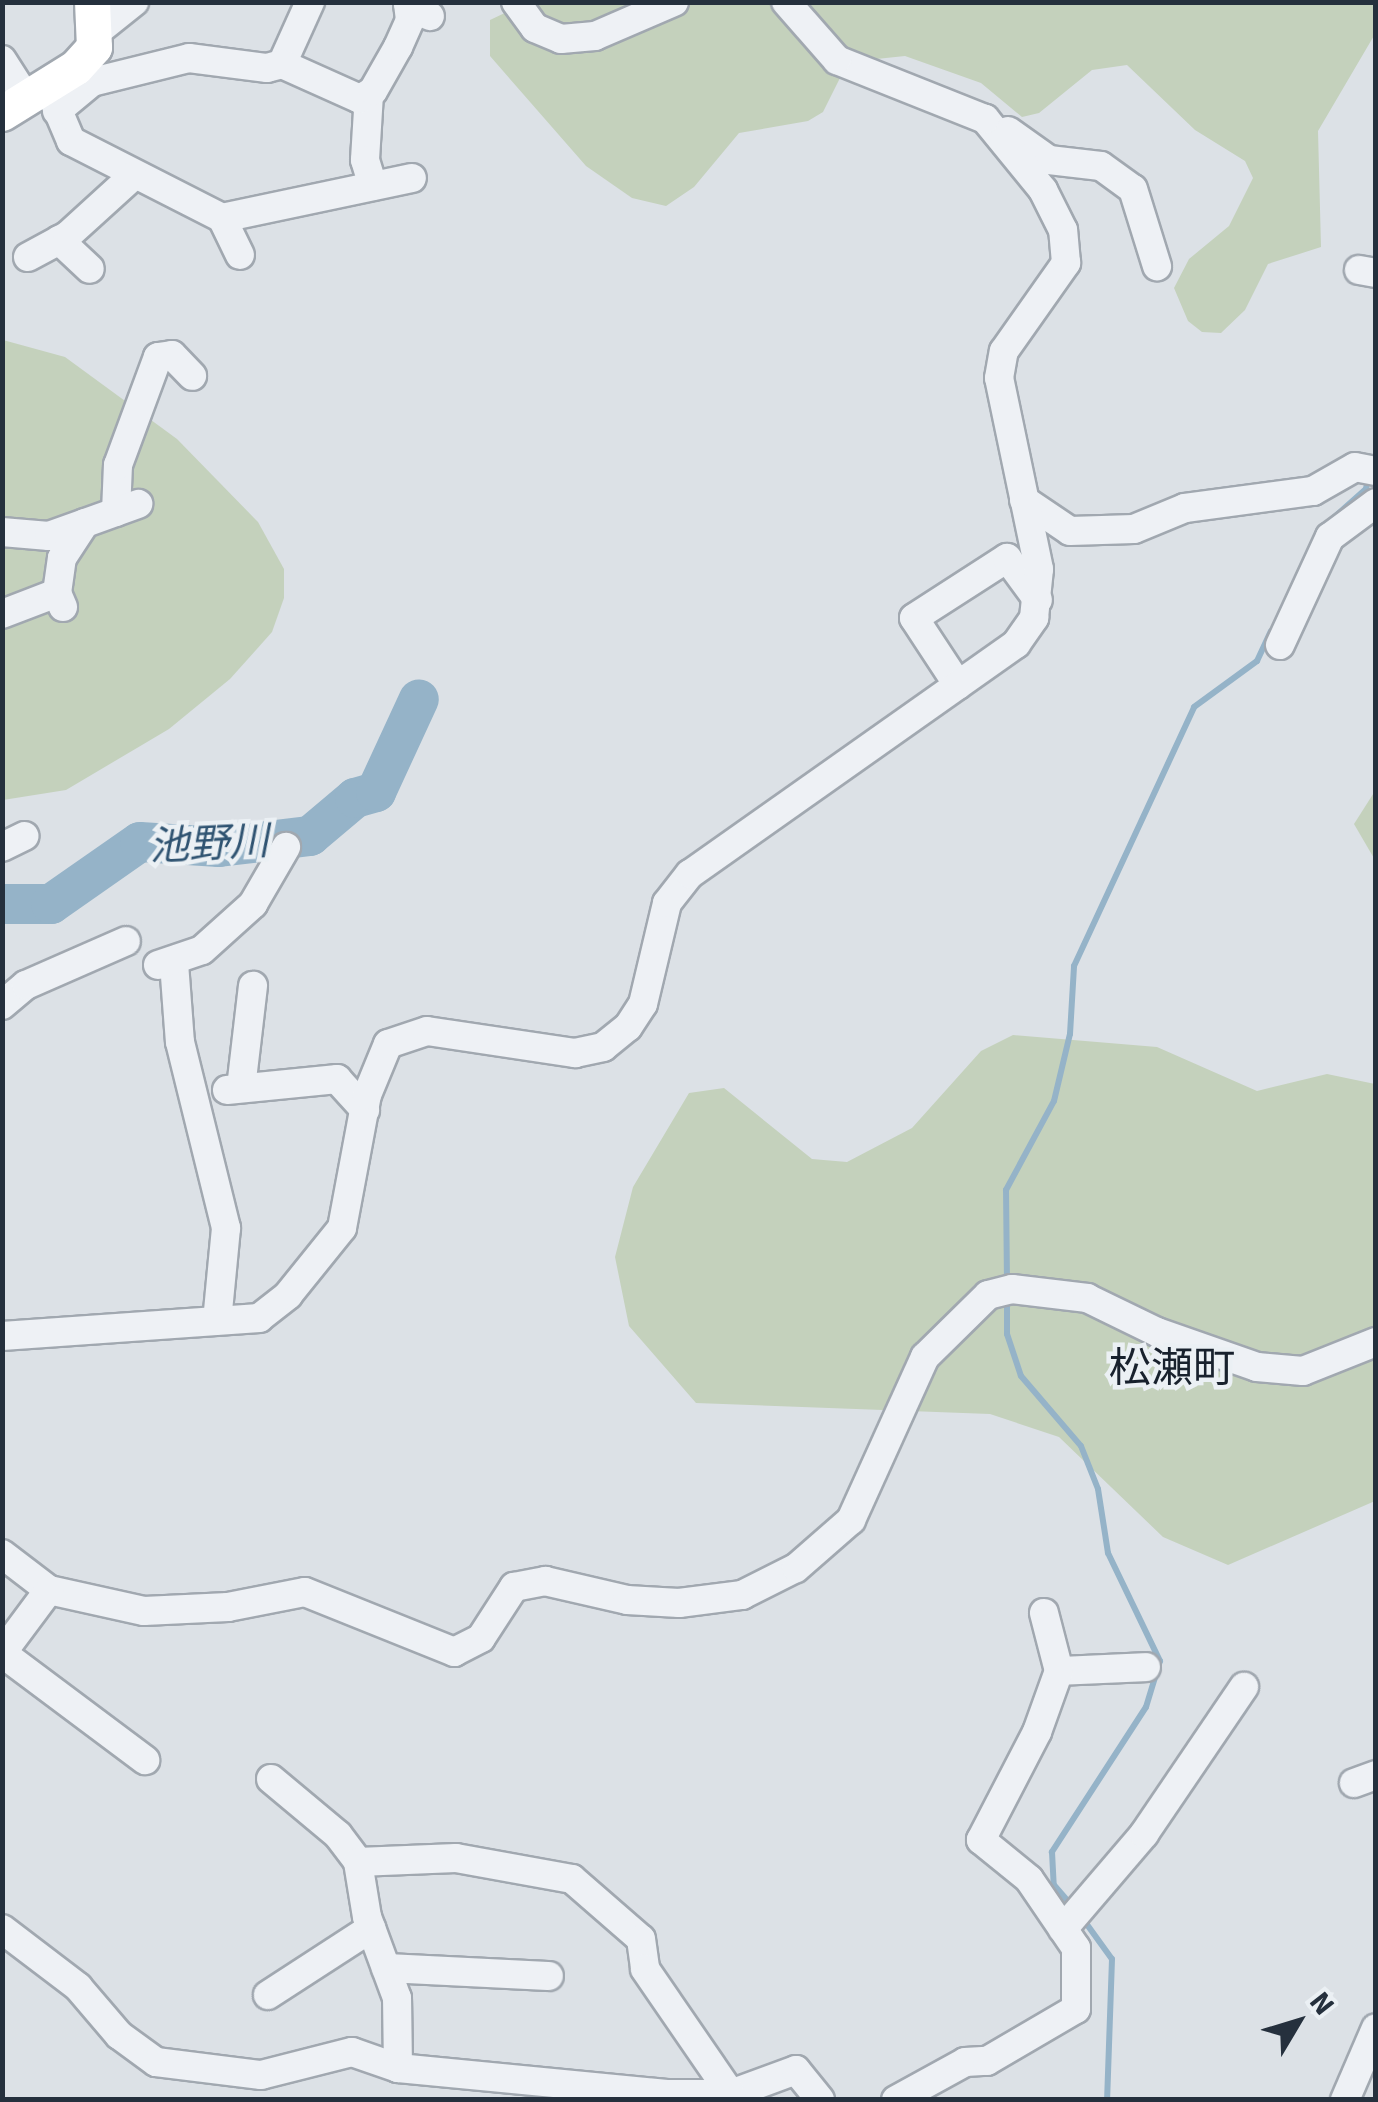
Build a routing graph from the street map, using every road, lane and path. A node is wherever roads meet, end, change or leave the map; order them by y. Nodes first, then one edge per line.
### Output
1 (134, 2) edge
2 (310, 2) edge
3 (516, 2) edge
4 (674, 2) edge
5 (786, 2) edge
6 (413, 6) edge
7 (94, 18) edge
8 (2, 60) edge
9 (282, 64) junction
10 (369, 94) junction
11 (34, 102) edge
12 (984, 119) junction
13 (133, 176) junction
14 (412, 178) dead end
15 (373, 186) junction
16 (222, 218) junction
17 (59, 240) junction
18 (240, 254) dead end
19 (28, 257) dead end
20 (1157, 266) dead end
21 (90, 269) dead end
22 (192, 376) dead end
23 (1366, 469) edge
24 (1024, 500) junction
25 (1376, 502) edge
26 (85, 523) junction
27 (2, 532) edge
28 (1038, 600) junction
29 (2, 614) edge
30 (1280, 645) dead end
31 (958, 686) junction
32 (286, 847) dead end
33 (126, 941) dead end
34 (252, 986) dead end
35 (2, 1005) edge
36 (366, 1110) junction
37 (217, 1321) junction
38 (2, 1336) edge
39 (1376, 1342) edge
40 (2, 1554) edge
41 (49, 1590) junction
42 (1044, 1613) dead end
43 (2, 1653) edge
44 (1146, 1667) dead end
45 (1059, 1671) junction
46 (1244, 1687) dead end
47 (145, 1760) dead end
48 (271, 1779) dead end
49 (358, 1862) junction
50 (371, 1928) junction
51 (2, 1929) edge
52 (1063, 1929) junction
53 (386, 1968) junction
54 (548, 1976) dead end
55 (268, 1995) dead end
56 (1376, 2028) edge
57 (398, 2068) junction
58 (731, 2094) junction
59 (820, 2100) edge
60 (896, 2100) edge
61 (1345, 2100) edge

1 - 7 street
2 - 9 street
3 - 4 street
5 - 12 street
6 - 10 street
7 - 11 main road
8 - 11 street
9 - 10 street
9 - 11 street
10 - 15 street
11 - 13 street
12 - 20 street
12 - 24 street
13 - 16 street
13 - 17 street
14 - 15 street
15 - 16 street
16 - 18 street
17 - 19 street
17 - 21 street
22 - 26 street
23 - 24 street
24 - 28 street
25 - 30 street
26 - 27 street
26 - 29 street
28 - 31 street
28 - 31 street
31 - 36 street
32 - 37 street
33 - 35 street
34 - 36 street
36 - 37 street
37 - 38 street
39 - 41 street
40 - 41 street
41 - 43 street
42 - 45 street
43 - 47 street
44 - 45 street
45 - 52 street
46 - 52 street
48 - 49 street
49 - 50 street
49 - 58 street
50 - 53 street
50 - 55 street
51 - 57 street
52 - 60 street
53 - 54 street
53 - 57 street
56 - 61 street
57 - 58 street
58 - 59 street

